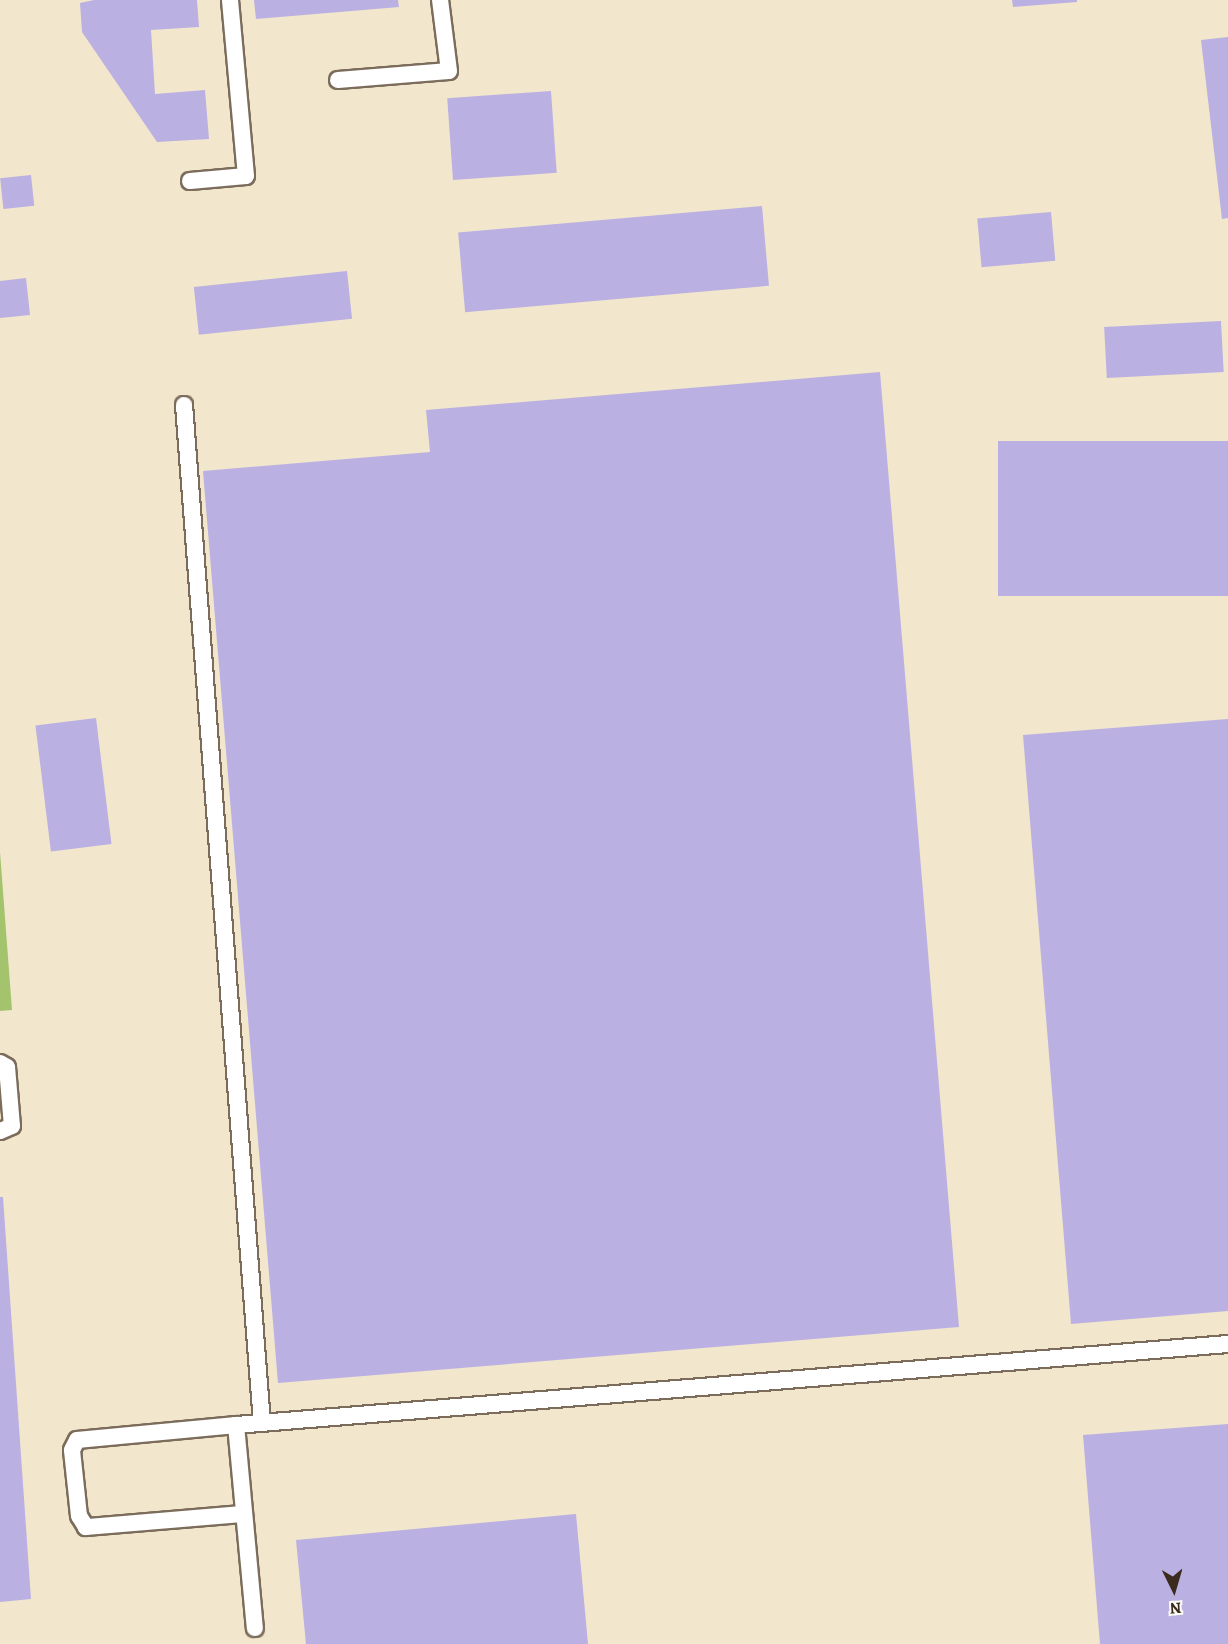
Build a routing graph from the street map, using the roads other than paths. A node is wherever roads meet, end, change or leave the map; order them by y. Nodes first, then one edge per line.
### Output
1 (230, 0) edge
2 (440, 0) edge
3 (338, 80) dead end
4 (190, 181) dead end
5 (184, 405) dead end
6 (0, 1063) edge
7 (0, 1131) edge
8 (1228, 1344) edge
9 (262, 1423) junction
10 (236, 1425) junction
11 (242, 1514) junction
12 (255, 1628) dead end

1 - 4 lane
2 - 3 lane
5 - 9 lane
6 - 7 lane
8 - 9 lane
9 - 10 lane
10 - 11 lane
10 - 11 lane
11 - 12 lane

